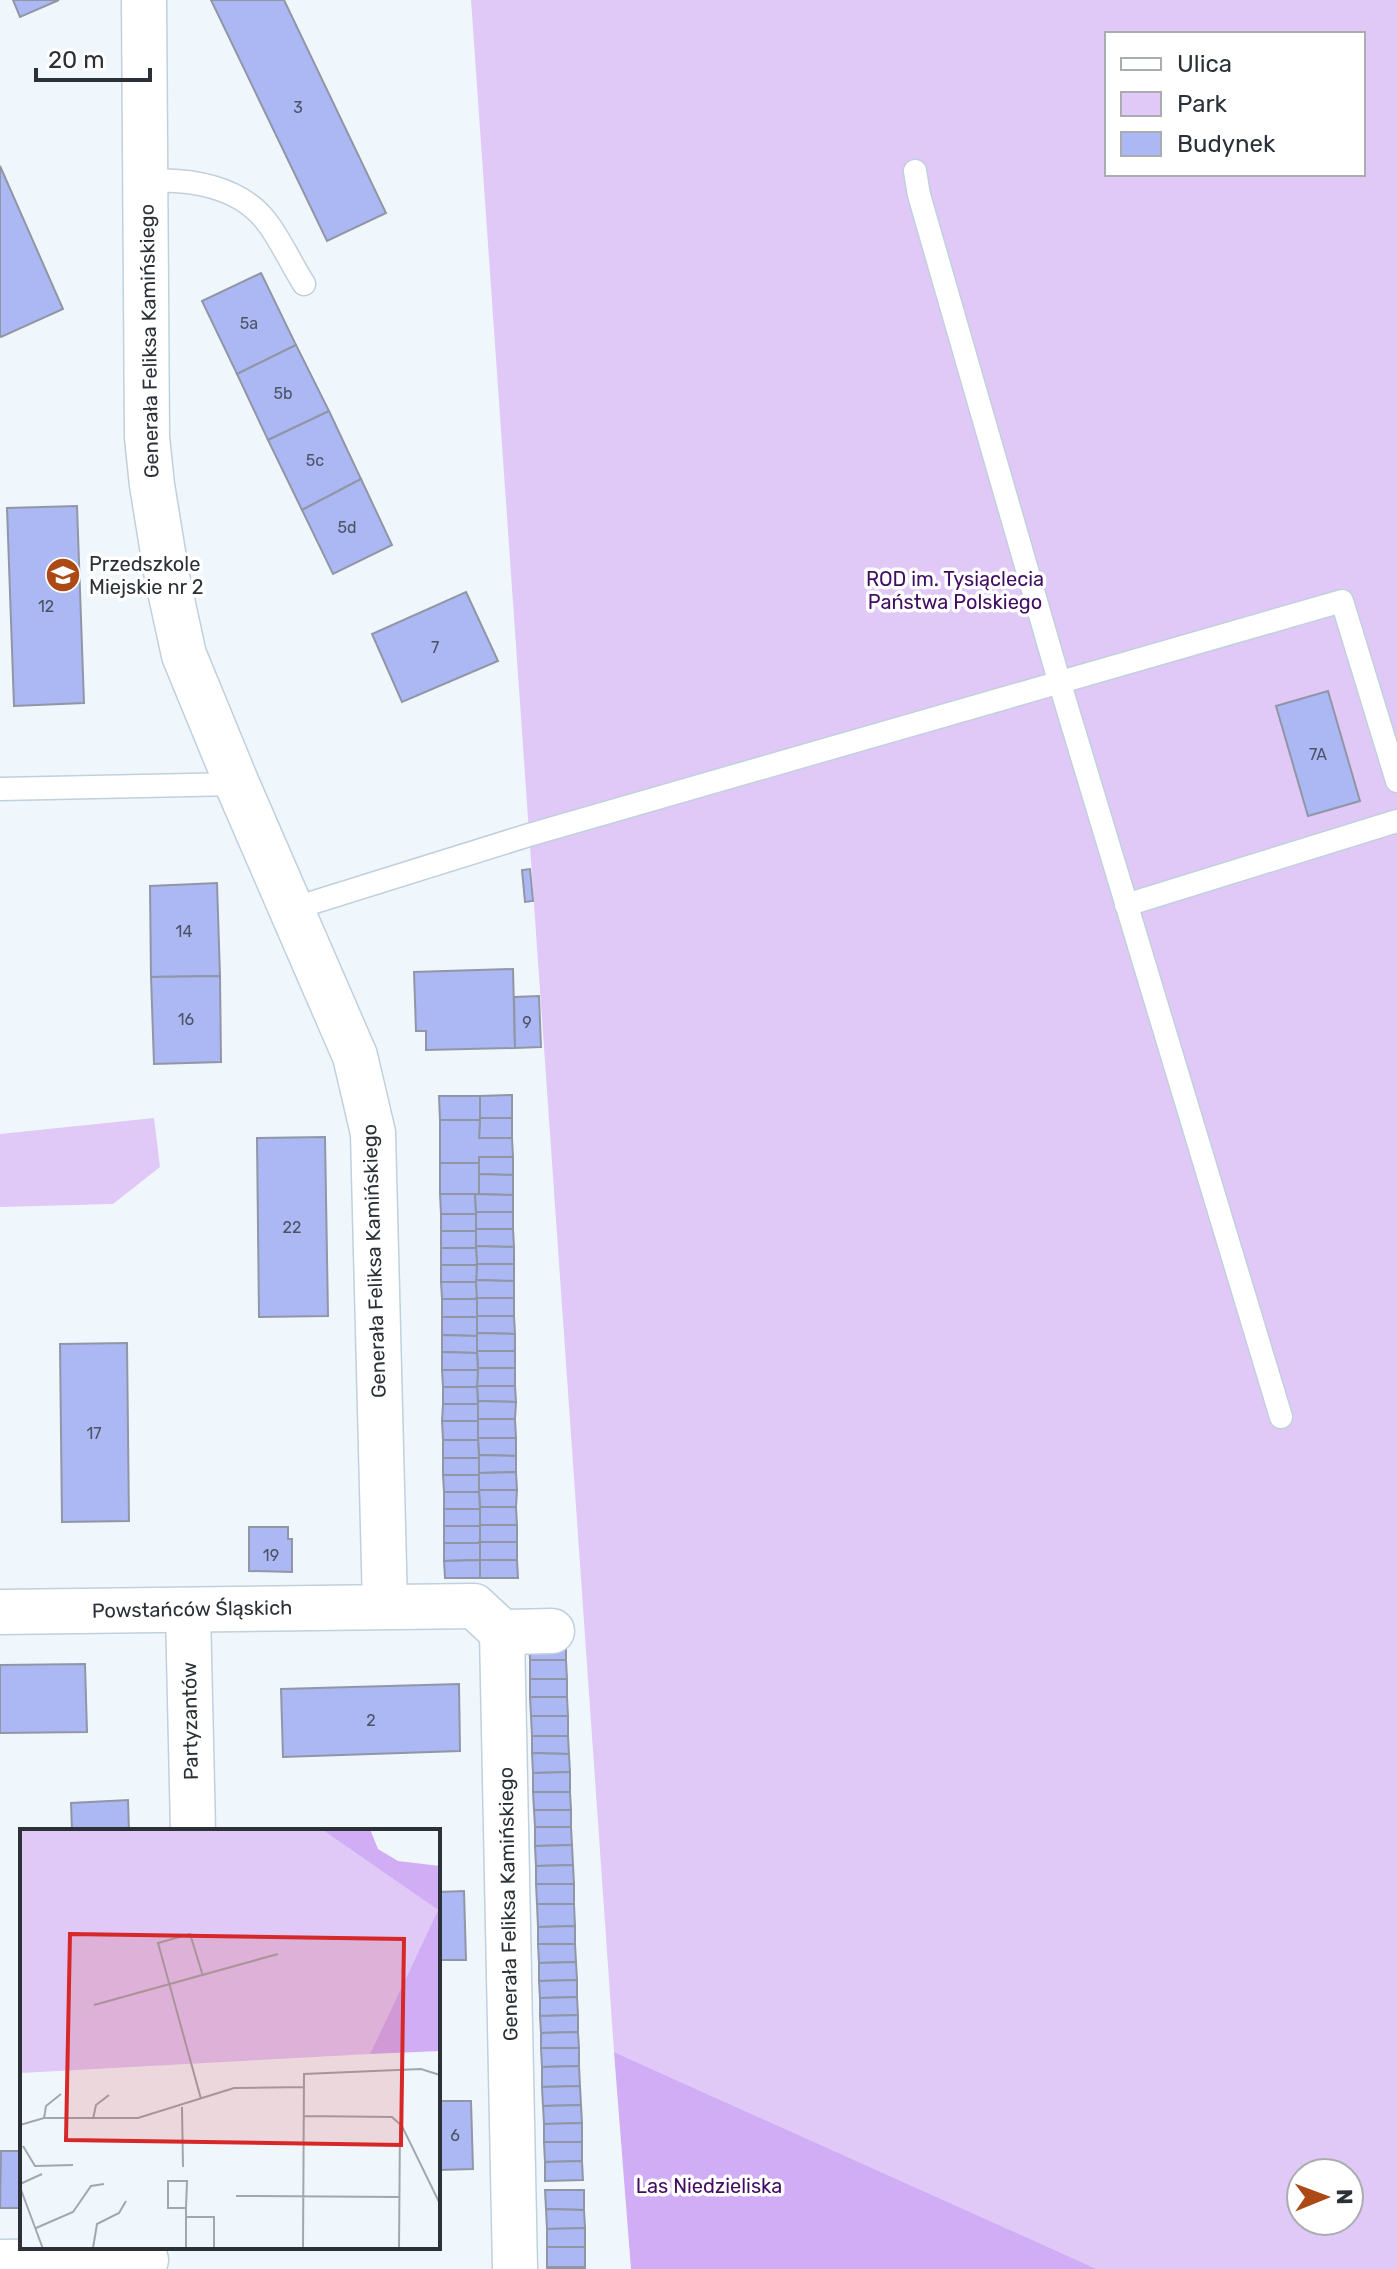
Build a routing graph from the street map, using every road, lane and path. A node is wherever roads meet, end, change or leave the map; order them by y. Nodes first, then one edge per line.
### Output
1 (144, 0) edge
2 (915, 171) dead end
3 (145, 181) junction
4 (304, 284) dead end
5 (1060, 684) junction
6 (1397, 781) edge
7 (237, 784) junction
8 (0, 789) edge
9 (1397, 821) edge
10 (1126, 905) junction
11 (292, 909) junction
12 (1281, 1417) dead end
13 (385, 1606) junction
14 (188, 1611) junction
15 (0, 1612) edge
16 (552, 1631) dead end
17 (502, 1632) junction
18 (193, 1829) edge
19 (147, 2259) edge
20 (0, 2262) edge
21 (515, 2269) edge

1 - 3 street, Generała Feliksa Kamińskiego
2 - 5 lane
3 - 4 lane
3 - 7 street, Generała Feliksa Kamińskiego
5 - 6 lane
5 - 10 lane
5 - 11 lane
7 - 8 lane
7 - 11 street, Generała Feliksa Kamińskiego
9 - 10 lane
10 - 12 lane
11 - 13 street, Generała Feliksa Kamińskiego
13 - 14 street, Powstańców Śląskich
13 - 17 street
14 - 15 street, Powstańców Śląskich
14 - 18 street, Partyzantów
16 - 17 street
17 - 21 street, Generała Feliksa Kamińskiego
19 - 20 street

